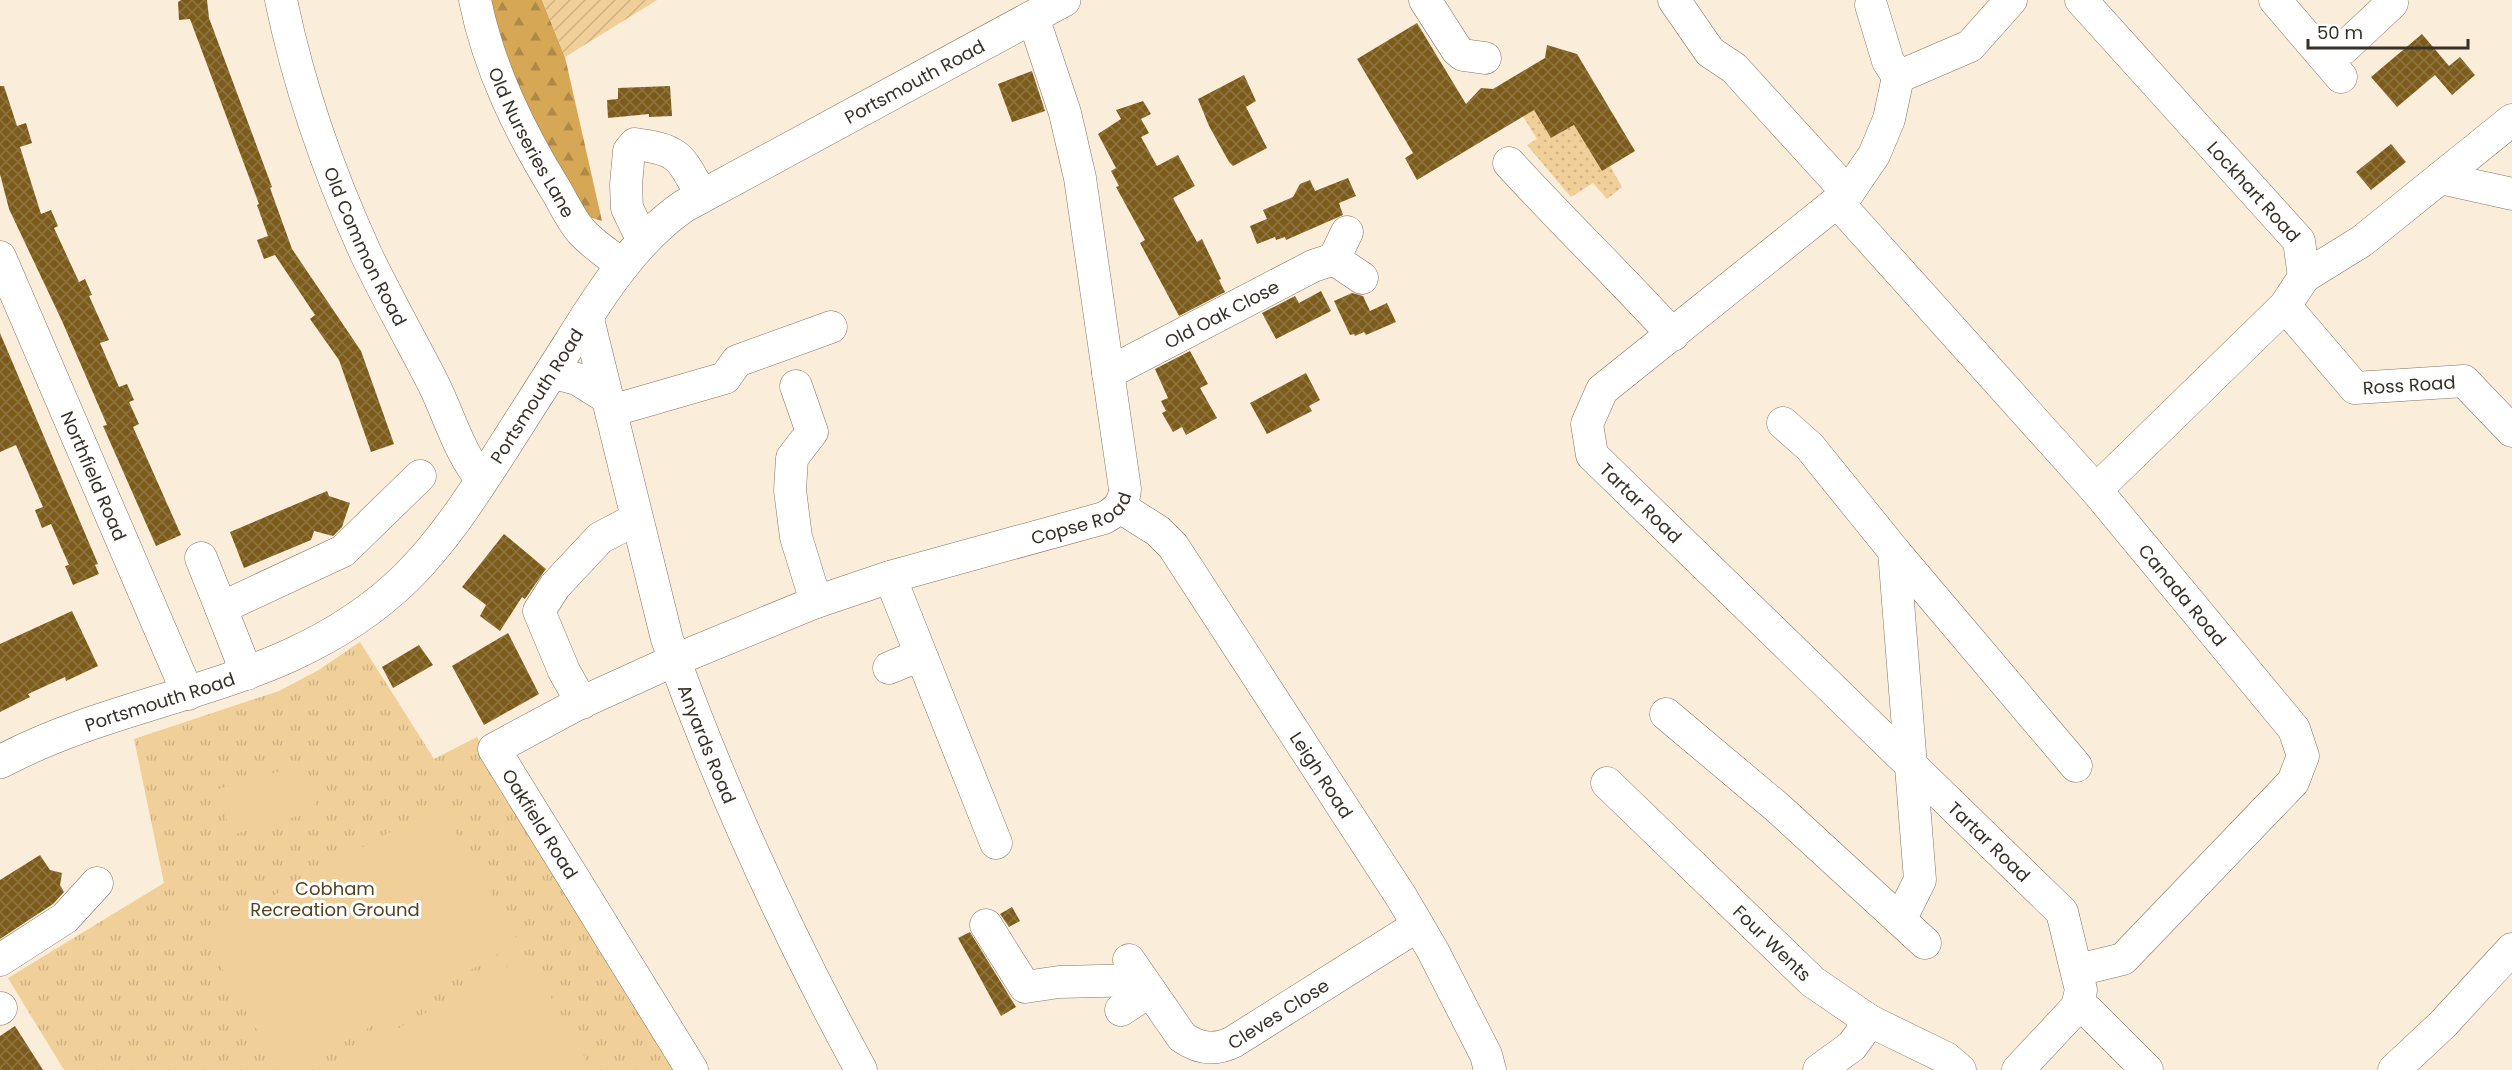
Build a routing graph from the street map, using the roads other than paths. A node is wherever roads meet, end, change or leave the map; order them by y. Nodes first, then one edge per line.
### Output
1 (281, 0) edge
2 (475, 0) edge
3 (1064, 0) edge
4 (1425, 0) edge
5 (1674, 0) edge
6 (2011, 0) edge
7 (2081, 0) edge
8 (2274, 0) edge
9 (2389, 0) edge
10 (1871, 5) dead end
11 (1033, 17) junction
12 (1485, 58) dead end
13 (1898, 77) junction
14 (2512, 120) edge
15 (1509, 164) dead end
16 (2440, 178) junction
17 (2512, 194) edge
18 (702, 196) junction
19 (1843, 198) junction
20 (633, 254) junction
21 (0, 258) edge
22 (2304, 276) junction
23 (1362, 278) dead end
24 (2285, 306) junction
25 (587, 315) junction
26 (831, 327) dead end
27 (1673, 335) junction
28 (551, 372) junction
29 (1108, 373) junction
30 (796, 386) dead end
31 (608, 404) junction
32 (1783, 423) dead end
33 (2512, 431) edge
34 (420, 476) dead end
35 (482, 480) junction
36 (2096, 490) junction
37 (1120, 507) junction
38 (636, 519) junction
39 (1894, 551) junction
40 (201, 558) dead end
41 (890, 577) junction
42 (816, 602) junction
43 (221, 608) junction
44 (920, 655) junction
45 (675, 660) junction
46 (889, 668) dead end
47 (247, 674) junction
48 (188, 694) junction
49 (582, 703) junction
50 (1666, 714) dead end
51 (0, 762) edge
52 (2076, 766) dead end
53 (1911, 767) junction
54 (1607, 783) dead end
55 (996, 843) dead end
56 (97, 883) dead end
57 (1900, 920) junction
58 (986, 925) dead end
59 (1417, 926) junction
60 (1925, 943) dead end
61 (2512, 949) edge
62 (0, 960) edge
63 (2078, 970) junction
64 (1140, 977) junction
65 (2077, 1007) junction
66 (1121, 1010) dead end
67 (1870, 1021) junction
68 (692, 1070) edge
69 (861, 1070) edge
70 (1490, 1070) edge
71 (1819, 1070) edge
72 (1960, 1070) edge
73 (2018, 1070) edge
74 (2147, 1070) edge
75 (2394, 1070) edge

1 - 35 street, Old Common Road
2 - 20 street, Old Nurseries Lane
3 - 11 main road, Portsmouth Road
4 - 12 street
5 - 19 street, Canada Road
6 - 13 street
7 - 22 street, Lockhart Road
8 - 9 street
10 - 13 street
11 - 18 main road, Portsmouth Road
11 - 29 street, Copse Road
13 - 19 street, Tartar Road
14 - 16 street
15 - 27 street
16 - 17 street
16 - 22 street
18 - 20 main road, Portsmouth Road
18 - 20 street
19 - 27 street, Tartar Road
19 - 36 street, Canada Road
20 - 25 main road, Portsmouth Road
21 - 48 street, Northfield Road
22 - 24 street
23 - 29 street, Old Oak Close
24 - 33 street, Ross Road
24 - 36 street
25 - 28 main road, Portsmouth Road
25 - 31 street, Anyards Road
26 - 31 street
27 - 53 street, Tartar Road
28 - 31 street
28 - 35 main road, Portsmouth Road
29 - 37 street, Copse Road
30 - 42 street
31 - 38 street, Anyards Road
32 - 39 street
34 - 43 street
35 - 47 main road, Portsmouth Road
36 - 63 street, Canada Road
37 - 41 street, Copse Road
37 - 59 street, Leigh Road
38 - 45 street, Anyards Road
38 - 49 street
39 - 52 street
39 - 53 street
40 - 43 street
41 - 42 street, Copse Road
41 - 44 street
42 - 45 street, Copse Road
43 - 47 street
44 - 46 street
44 - 55 street
45 - 49 street, Oakfield Road
45 - 69 street, Anyards Road
47 - 48 main road, Portsmouth Road
48 - 51 main road, Portsmouth Road
49 - 68 street, Oakfield Road
50 - 57 street
53 - 57 street
53 - 63 street, Tartar Road
54 - 67 street, Four Wents
56 - 62 street
57 - 60 street
58 - 64 street
59 - 64 street, Cleves Close
59 - 70 street, Leigh Road
61 - 75 street
63 - 65 street, Tartar Road
64 - 66 street
65 - 73 street
65 - 74 street
67 - 71 street
67 - 72 street, Four Wents

